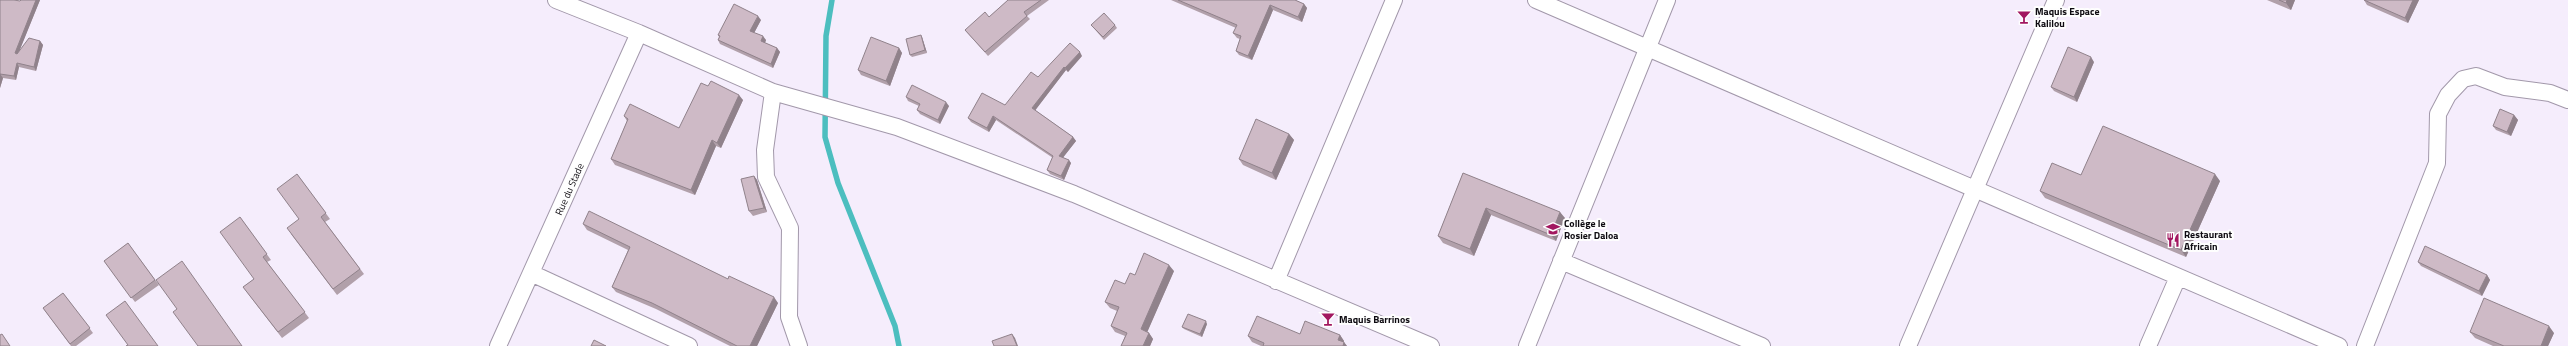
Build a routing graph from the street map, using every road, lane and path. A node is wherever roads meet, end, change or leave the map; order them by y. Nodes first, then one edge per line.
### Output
1 (556, 0) edge
2 (1394, 0) edge
3 (1536, 0) edge
4 (1667, 0) edge
5 (2053, 1) edge
6 (639, 33) junction
7 (1647, 48) junction
8 (773, 92) junction
9 (2568, 100) edge
10 (1974, 190) junction
11 (1561, 261) junction
12 (531, 274) junction
13 (2178, 277) junction
14 (1276, 281) junction
15 (498, 346) edge
16 (690, 346) edge
17 (799, 346) edge
18 (1431, 346) edge
19 (1527, 346) edge
20 (1762, 346) edge
21 (1908, 346) edge
22 (2148, 346) edge
23 (2339, 346) edge
24 (2365, 346) edge

1 - 6 street
2 - 14 street
3 - 7 street
4 - 7 street
5 - 10 street
6 - 8 street
6 - 12 street, Rue du Stade
7 - 10 street
7 - 11 street
8 - 14 street
8 - 17 street
9 - 24 street
10 - 13 street
10 - 21 street
11 - 19 street
11 - 20 street
12 - 15 street, Rue du Stade
12 - 16 street
13 - 22 street
13 - 23 street
14 - 18 street

